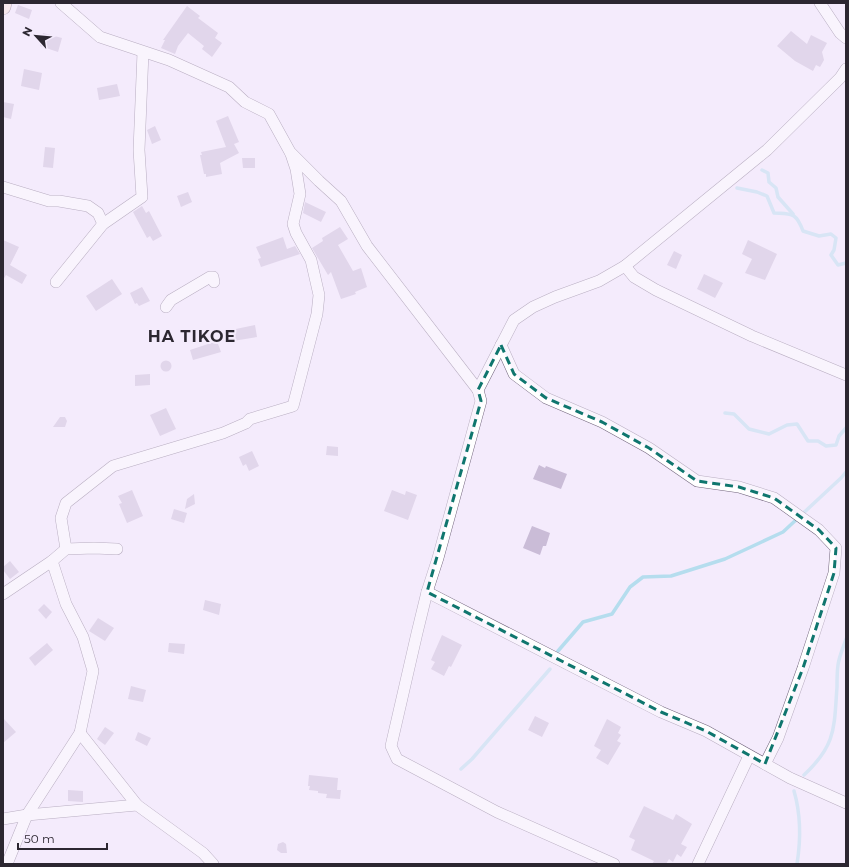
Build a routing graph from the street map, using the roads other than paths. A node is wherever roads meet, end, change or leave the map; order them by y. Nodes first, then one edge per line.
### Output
1 (4, 3) edge
2 (61, 3) edge
3 (820, 3) edge
4 (3, 7) edge
5 (846, 38) edge
6 (143, 52) junction
7 (846, 69) edge
8 (290, 152) junction
9 (3, 188) edge
10 (103, 224) junction
11 (625, 266) junction
12 (56, 282) dead end
13 (214, 282) dead end
14 (166, 307) dead end
15 (500, 345) junction
16 (846, 375) edge
17 (478, 390) junction
18 (66, 549) junction
19 (117, 549) dead end
20 (52, 561) junction
21 (427, 592) junction
22 (3, 594) edge
23 (80, 733) junction
24 (749, 756) junction
25 (765, 764) junction
26 (846, 803) edge
27 (137, 805) junction
28 (27, 815) junction
29 (3, 819) edge
30 (7, 864) edge
31 (213, 864) edge
32 (614, 864) edge
33 (698, 864) edge

1 - 4 street
2 - 6 street
3 - 5 street
6 - 8 street
6 - 10 street
7 - 11 street
8 - 17 street
8 - 18 street
9 - 10 street
10 - 12 street
11 - 15 street
11 - 16 street
13 - 14 street
15 - 17 street
15 - 25 street
17 - 21 street
18 - 19 street
18 - 20 street
20 - 22 street
20 - 23 street
21 - 24 street
21 - 32 street
23 - 27 street
23 - 28 street
24 - 25 street
24 - 33 street
25 - 26 street
27 - 28 street
27 - 31 street
28 - 29 street
28 - 30 street

